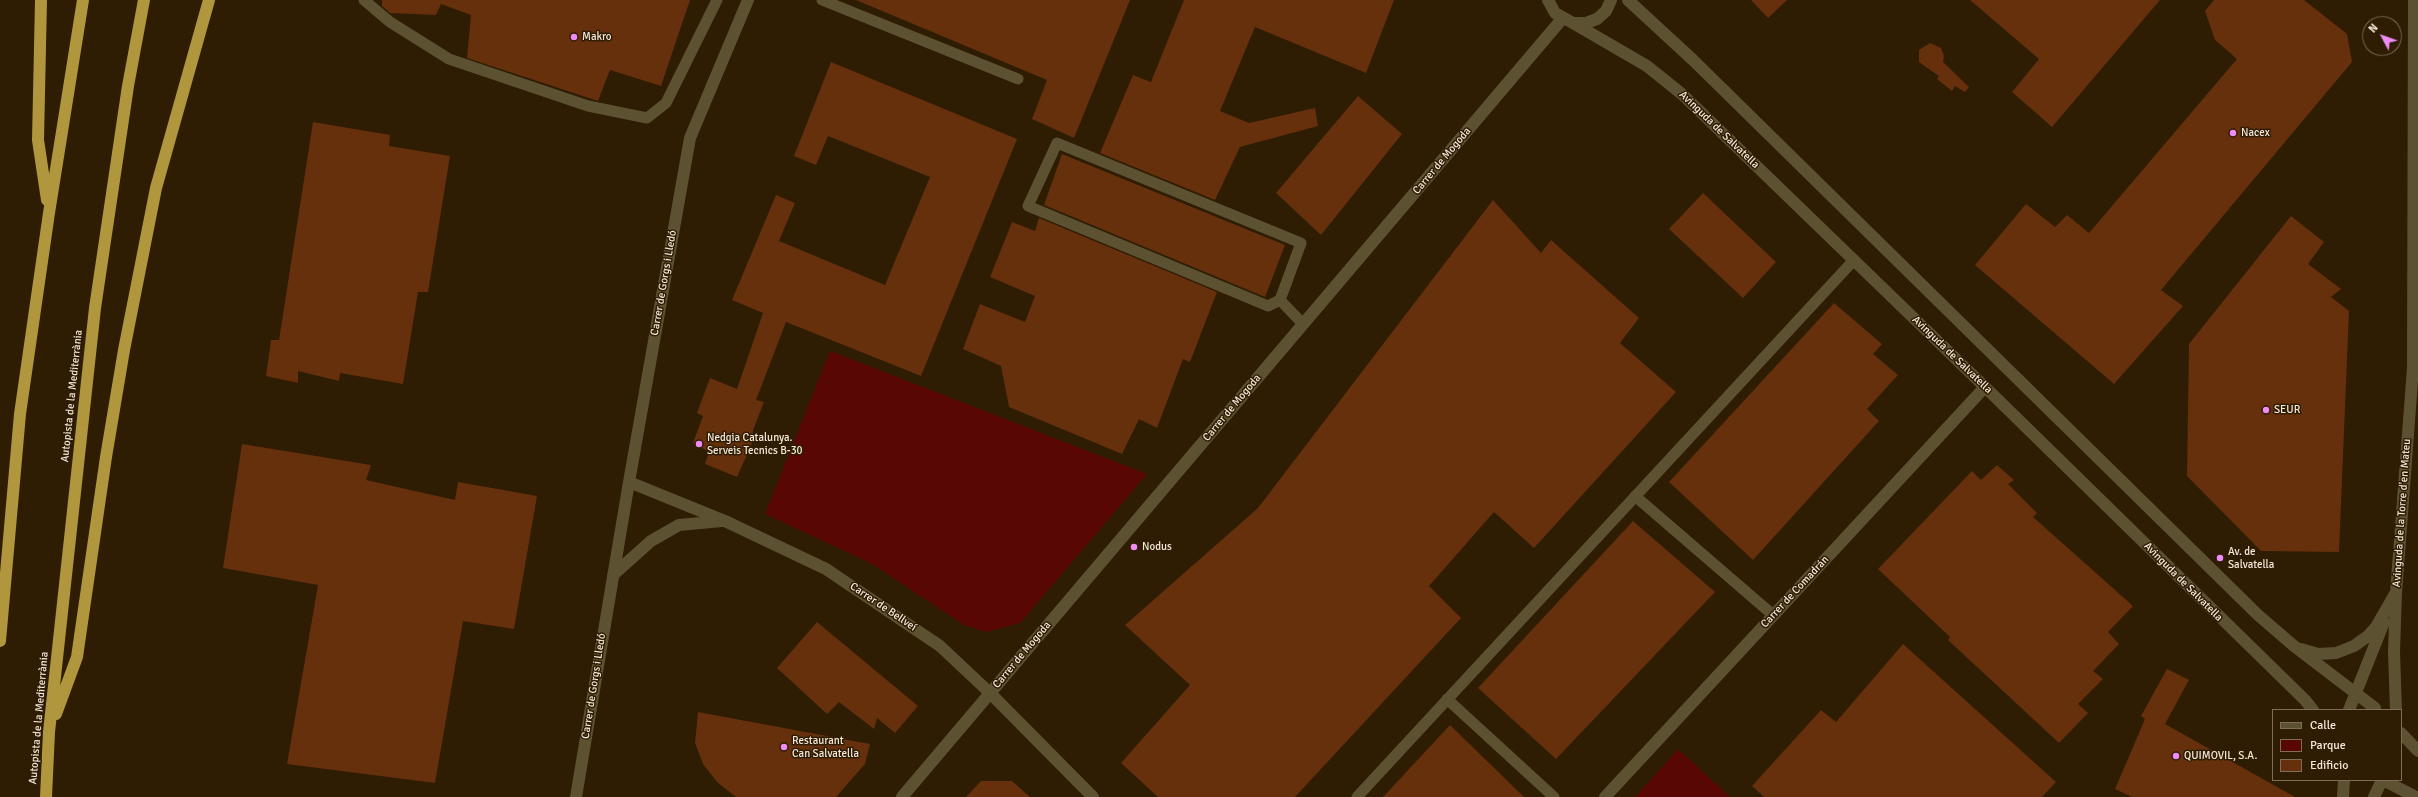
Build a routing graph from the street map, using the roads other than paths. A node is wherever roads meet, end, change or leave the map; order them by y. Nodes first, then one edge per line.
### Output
1 (41, 0) edge
2 (83, 0) edge
3 (144, 0) edge
4 (209, 0) edge
5 (364, 0) edge
6 (717, 0) edge
7 (748, 0) edge
8 (822, 0) edge
9 (1540, 0) edge
10 (1548, 0) edge
11 (1611, 0) edge
12 (1628, 0) edge
13 (2414, 0) edge
14 (1563, 19) junction
15 (1018, 79) dead end
16 (49, 213) junction
17 (1854, 260) junction
18 (1280, 300) junction
19 (1303, 324) junction
20 (1985, 387) junction
21 (629, 482) junction
22 (1635, 496) junction
23 (725, 521) junction
24 (613, 575) junction
25 (2396, 593) junction
26 (1773, 615) junction
27 (0, 642) edge
28 (2294, 646) junction
29 (990, 693) junction
30 (2356, 694) junction
31 (1447, 699) junction
32 (2312, 709) edge
33 (2349, 709) edge
34 (2378, 709) edge
35 (2396, 709) edge
36 (49, 732) junction
37 (2402, 734) edge
38 (2418, 751) edge
39 (2344, 781) edge
40 (2382, 781) edge
41 (2385, 781) edge
42 (46, 797) edge
43 (576, 797) edge
44 (902, 797) edge
45 (1093, 797) edge
46 (1357, 797) edge
47 (1554, 797) edge
48 (1605, 797) edge
49 (2343, 797) edge
50 (2374, 797) edge
51 (2416, 797) edge

1 - 16 highway
2 - 16 highway
3 - 36 highway, Autopista de la Mediterrània
4 - 36 highway
5 - 6 lane
7 - 21 street, Carrer de Gorgs i Lledó
8 - 15 lane
9 - 14 street, Avinguda de Salvatella
10 - 14 street
11 - 14 street
12 - 28 street
13 - 25 street, Avinguda de la Torre d'en Mateu
14 - 17 street, Avinguda de Salvatella
14 - 19 street, Carrer de Mogoda
16 - 27 highway
17 - 20 street, Avinguda de Salvatella
17 - 22 lane
18 - 18 lane
18 - 19 lane
19 - 29 street, Carrer de Mogoda
20 - 26 street, Carrer de Comadrán
20 - 32 street, Avinguda de Salvatella
21 - 23 street, Carrer de Bellveí
21 - 24 street, Carrer de Gorgs i Lledó
22 - 26 lane
22 - 31 lane
23 - 24 street
23 - 29 street, Carrer de Bellveí
24 - 43 street, Carrer de Gorgs i Lledó
25 - 28 street
25 - 30 street, Avinguda de la Torre d'en Mateu
25 - 35 street, Avinguda de la Torre d'en Mateu
26 - 48 street, Carrer de Comadrán
28 - 30 street
29 - 44 street, Carrer de Mogoda
29 - 45 street, Carrer de Bellveí
30 - 33 street, Avinguda de la Torre d'en Mateu
30 - 34 street
31 - 46 lane
31 - 47 lane
36 - 42 highway, Autopista de la Mediterrània
37 - 38 street
39 - 49 street
40 - 50 street
41 - 51 street

